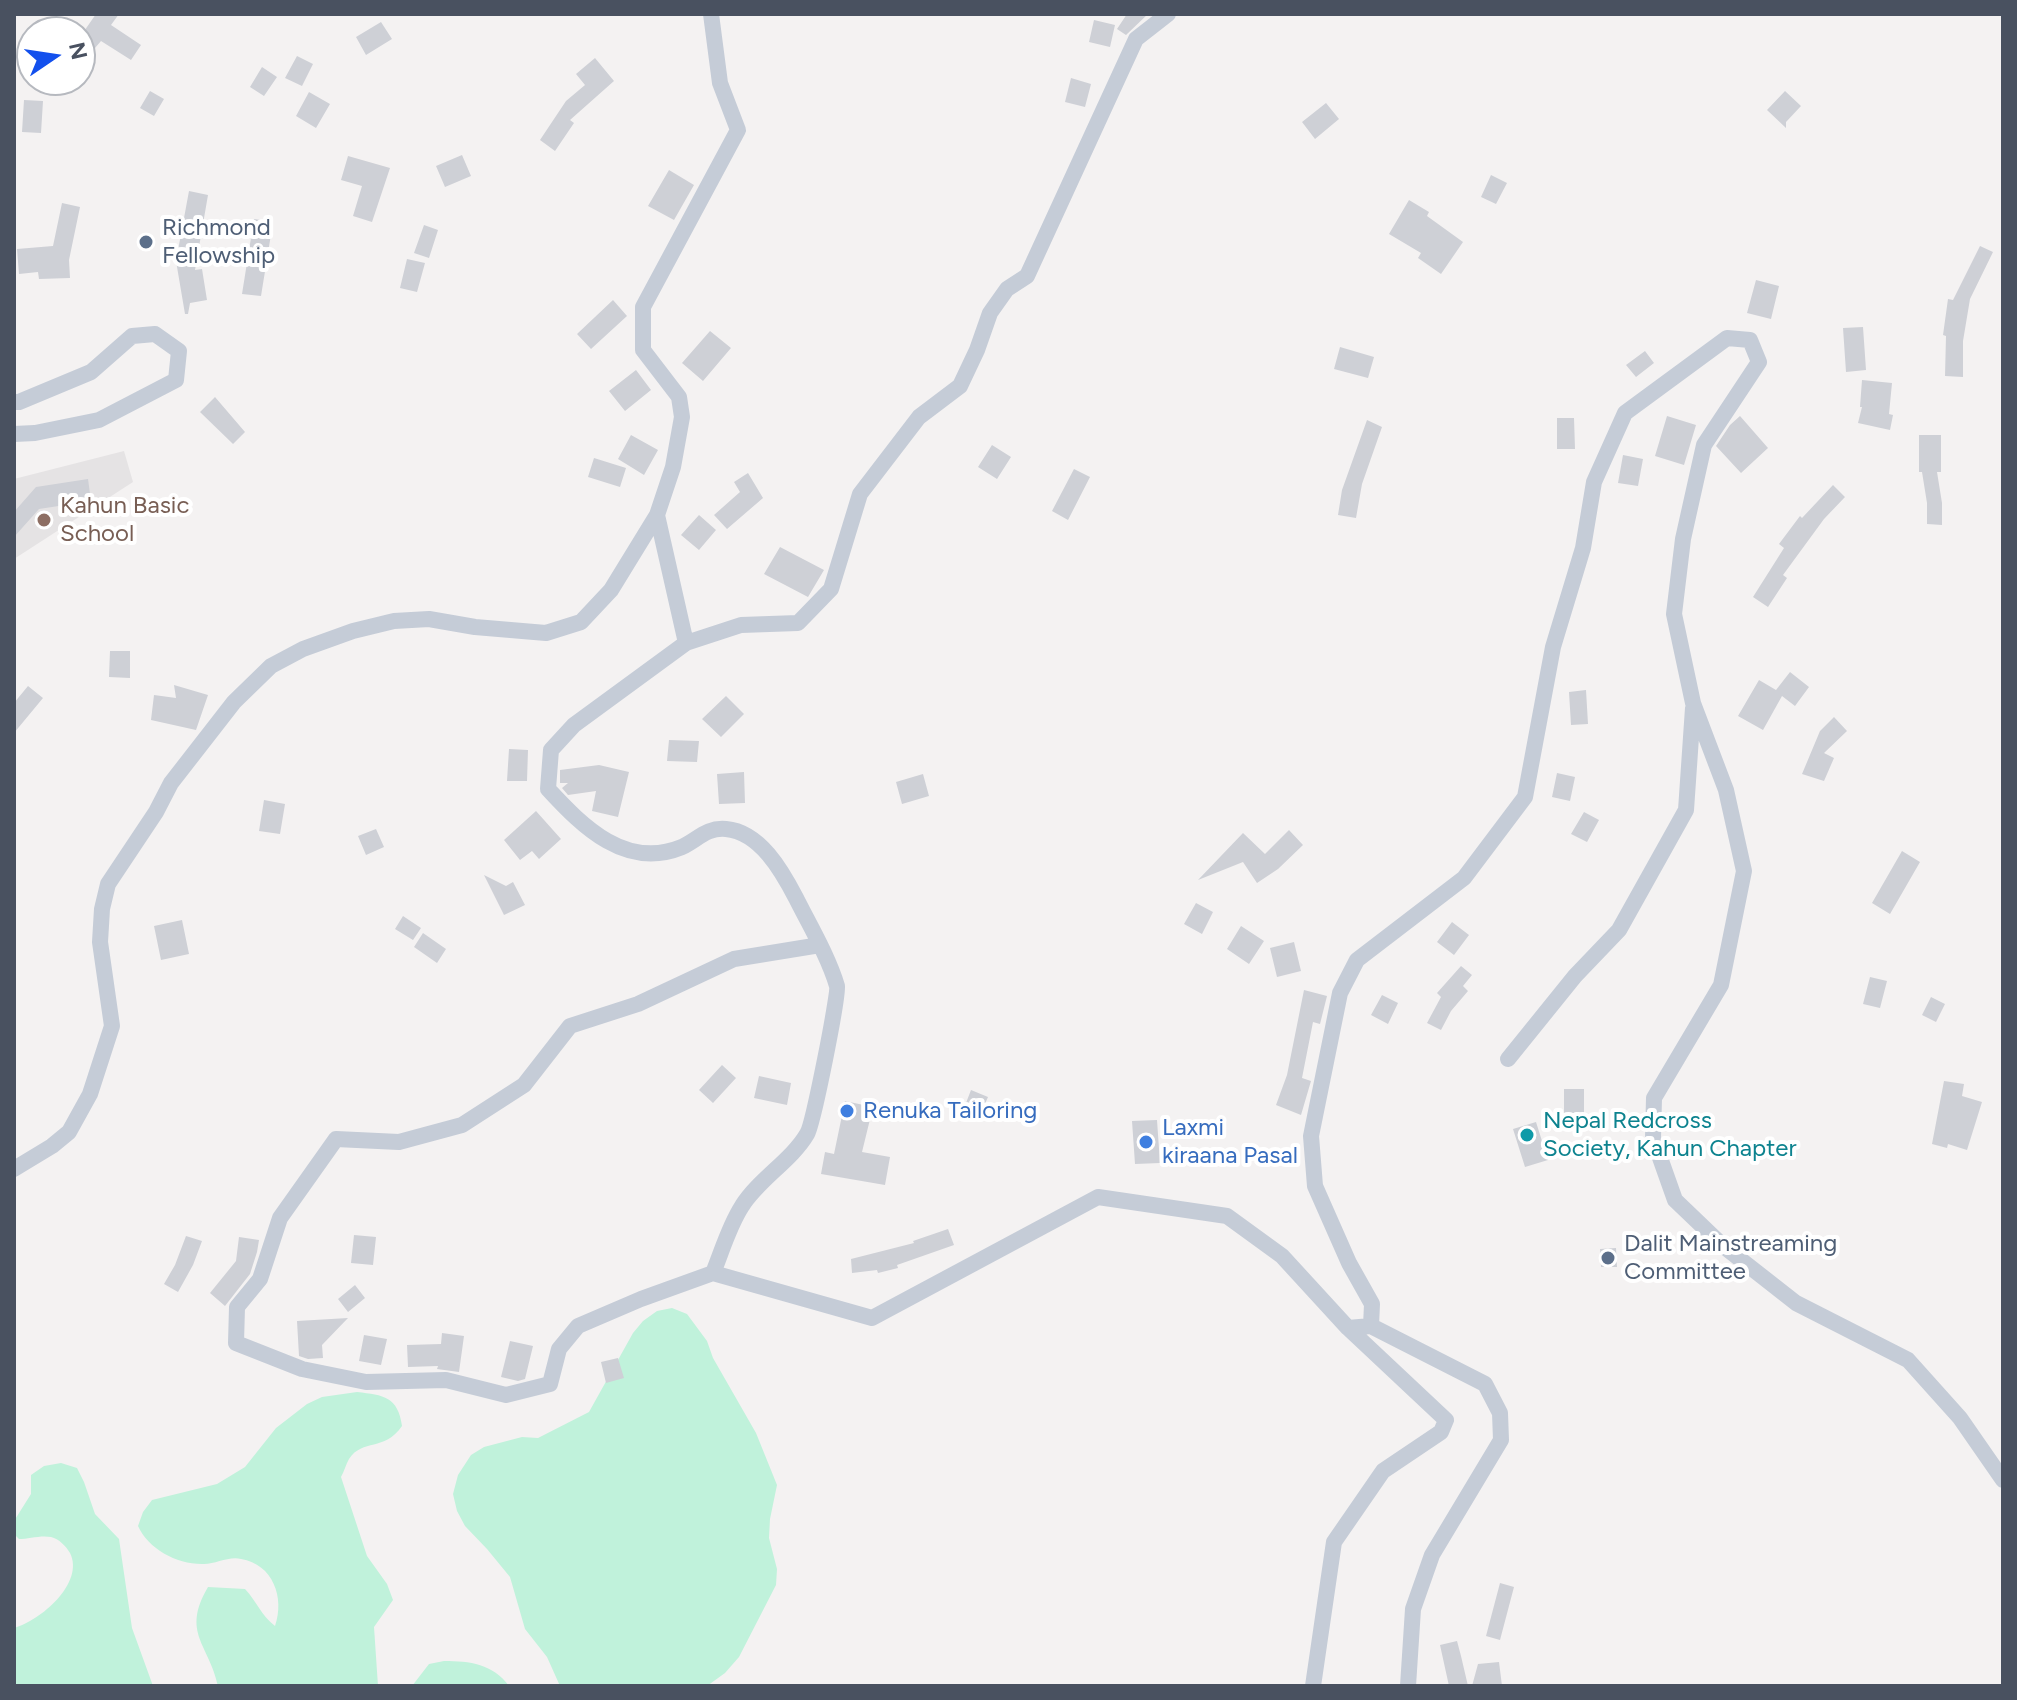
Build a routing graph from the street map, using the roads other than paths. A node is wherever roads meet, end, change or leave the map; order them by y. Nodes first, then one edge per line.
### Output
1 (711, 14) edge
2 (1168, 14) edge
3 (14, 402) edge
4 (14, 434) edge
5 (657, 515) junction
6 (686, 643) junction
7 (1693, 703) junction
8 (820, 945) junction
9 (1508, 1059) dead end
10 (14, 1169) edge
11 (713, 1273) junction
12 (1371, 1326) junction
13 (1348, 1328) junction
14 (2003, 1480) edge
15 (1313, 1686) edge
16 (1408, 1686) edge

1 - 5 street
2 - 6 street
3 - 4 street
5 - 6 street
5 - 10 street
6 - 8 street
7 - 9 street
7 - 12 street
7 - 14 street
8 - 11 street
8 - 11 street
11 - 13 street
12 - 13 street
12 - 16 street
13 - 15 street

